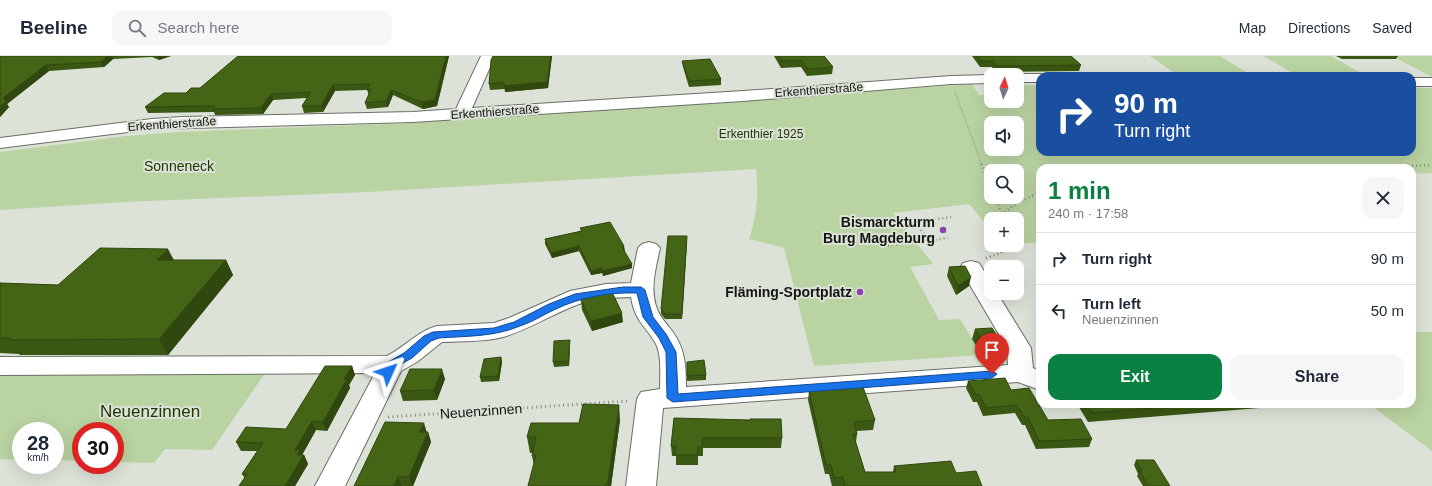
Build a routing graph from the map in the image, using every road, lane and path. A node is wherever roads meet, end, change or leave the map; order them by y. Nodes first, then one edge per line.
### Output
1 (488, 56) edge
2 (984, 78) edge
3 (1024, 78) edge
4 (1036, 78) edge
5 (951, 80) junction
6 (1416, 82) edge
7 (1432, 82) edge
8 (462, 114) junction
9 (0, 143) edge
10 (1432, 165) edge
11 (1416, 166) edge
12 (984, 171) edge
13 (1036, 194) edge
14 (1006, 212) edge
15 (951, 217) dead end
16 (948, 238) dead end
17 (929, 241) junction
18 (884, 246) dead end
19 (649, 248) dead end
20 (1002, 252) edge
21 (971, 268) joint
22 (641, 290) junction
23 (0, 366) edge
24 (389, 366) junction
25 (1031, 377) edge
26 (661, 399) junction
27 (365, 418) junction
28 (330, 486) edge
29 (641, 486) edge

1 - 8 street
2 - 5 street, Erkenthierstraße
3 - 4 street
5 - 8 street, Erkenthierstraße
5 - 12 path
6 - 7 street
8 - 9 street, Erkenthierstraße
10 - 11 path
13 - 14 path
15 - 17 path
16 - 17 path
17 - 18 path
19 - 22 street
20 - 21 path
21 - 25 street
22 - 24 street
22 - 26 street
23 - 24 street
24 - 27 street
25 - 26 street
26 - 27 path, Neuenzinnen
26 - 29 street
27 - 28 street

